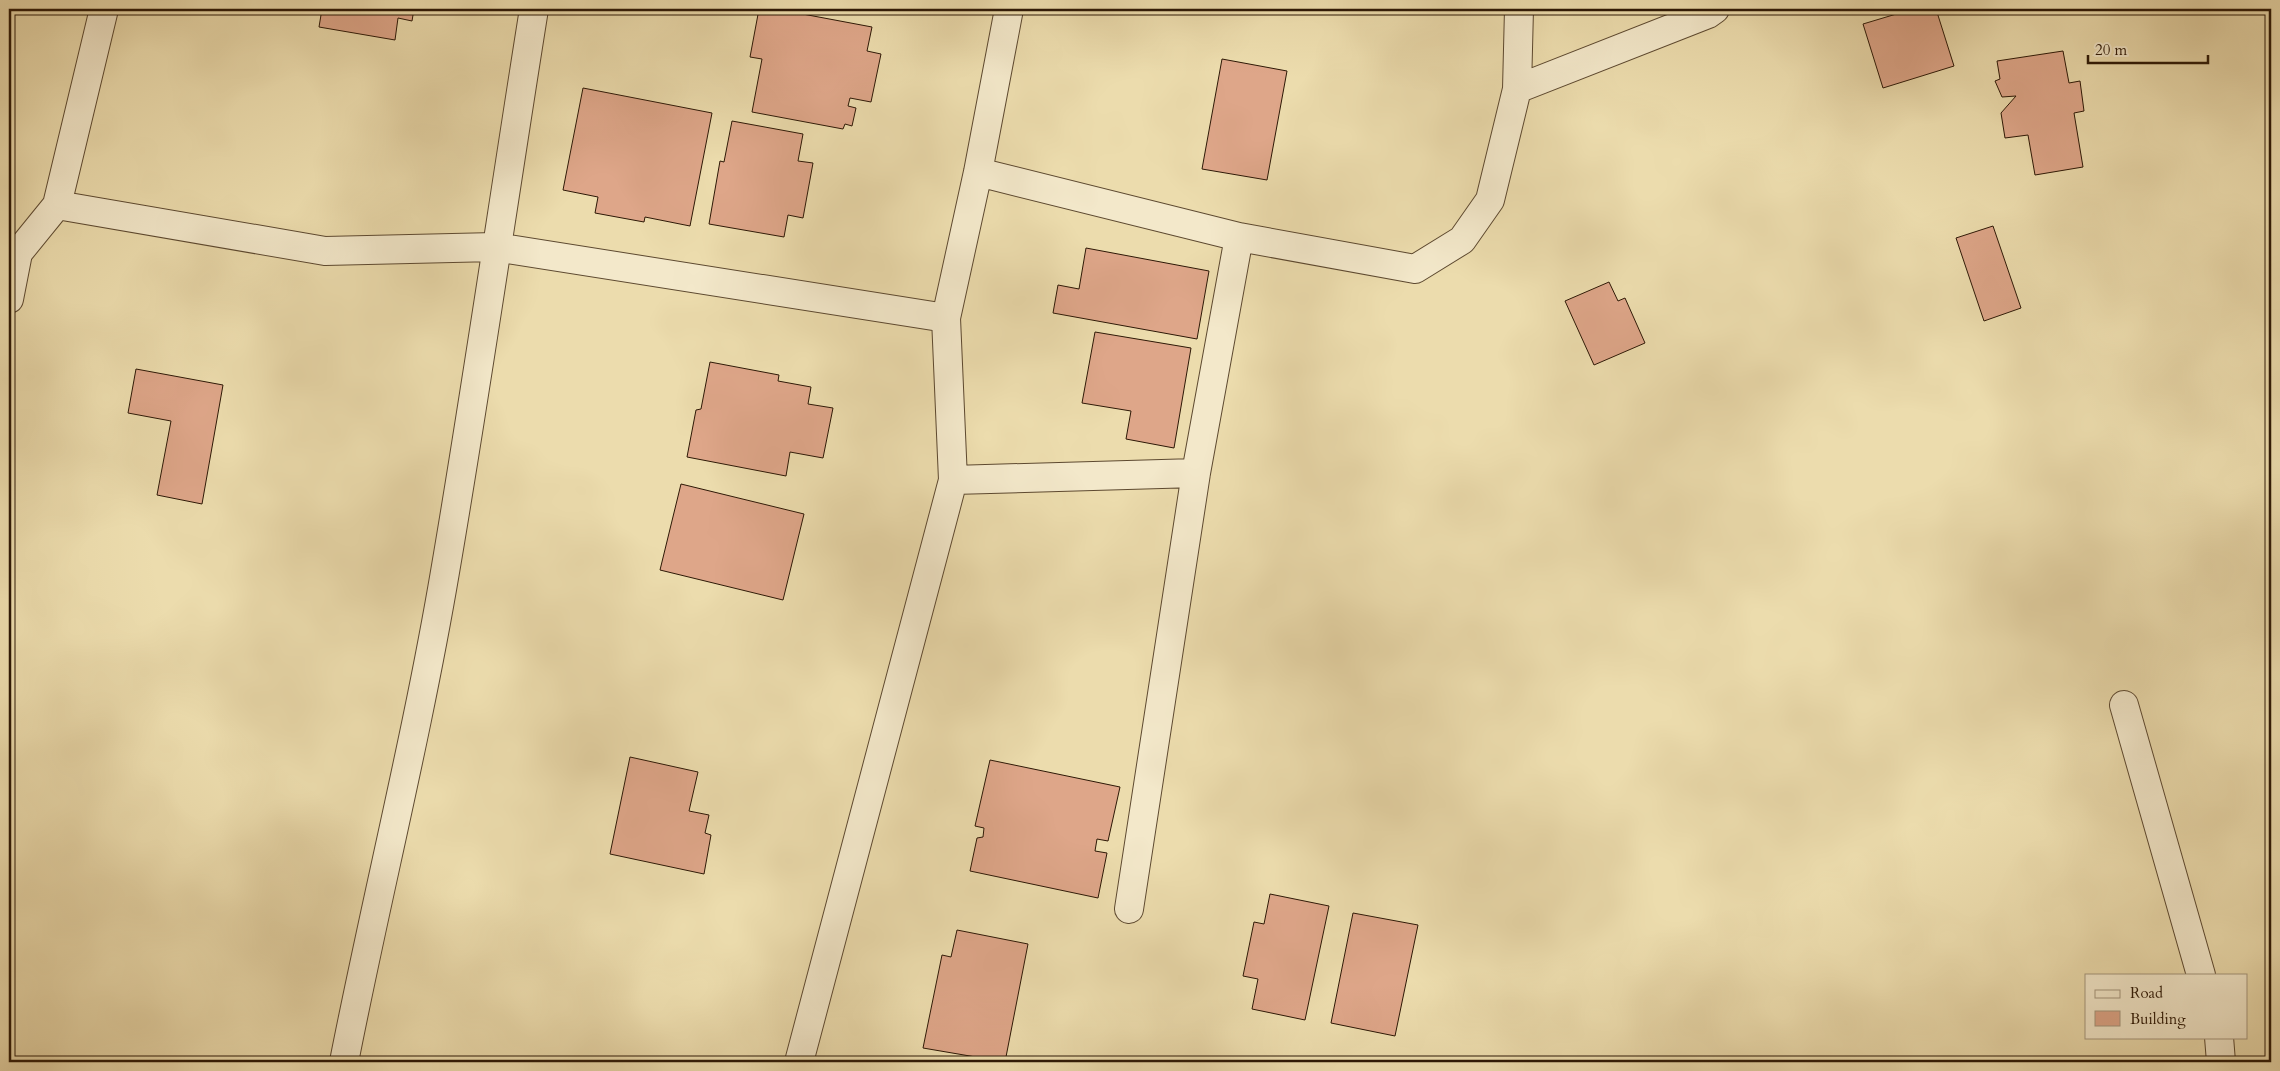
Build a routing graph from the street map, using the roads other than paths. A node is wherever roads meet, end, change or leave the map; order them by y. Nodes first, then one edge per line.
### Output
1 (104, 9) edge
2 (534, 9) edge
3 (1008, 9) edge
4 (1519, 9) edge
5 (1715, 9) edge
6 (1516, 89) junction
7 (978, 172) junction
8 (57, 205) junction
9 (1239, 237) junction
10 (495, 247) junction
11 (9, 299) edge
12 (946, 318) junction
13 (1196, 474) junction
14 (953, 480) junction
15 (2124, 705) dead end
16 (1129, 909) dead end
17 (2201, 974) edge
18 (2219, 1038) edge
19 (344, 1062) edge
20 (799, 1062) edge
21 (2221, 1062) edge

1 - 8 street
2 - 10 street
3 - 7 street
4 - 6 street
5 - 6 street
6 - 9 street
7 - 9 street
7 - 12 street
8 - 10 street
8 - 11 street
9 - 13 street
10 - 12 street
10 - 19 street
12 - 14 street
13 - 14 street
13 - 16 street
14 - 20 street
15 - 17 street
18 - 21 street

